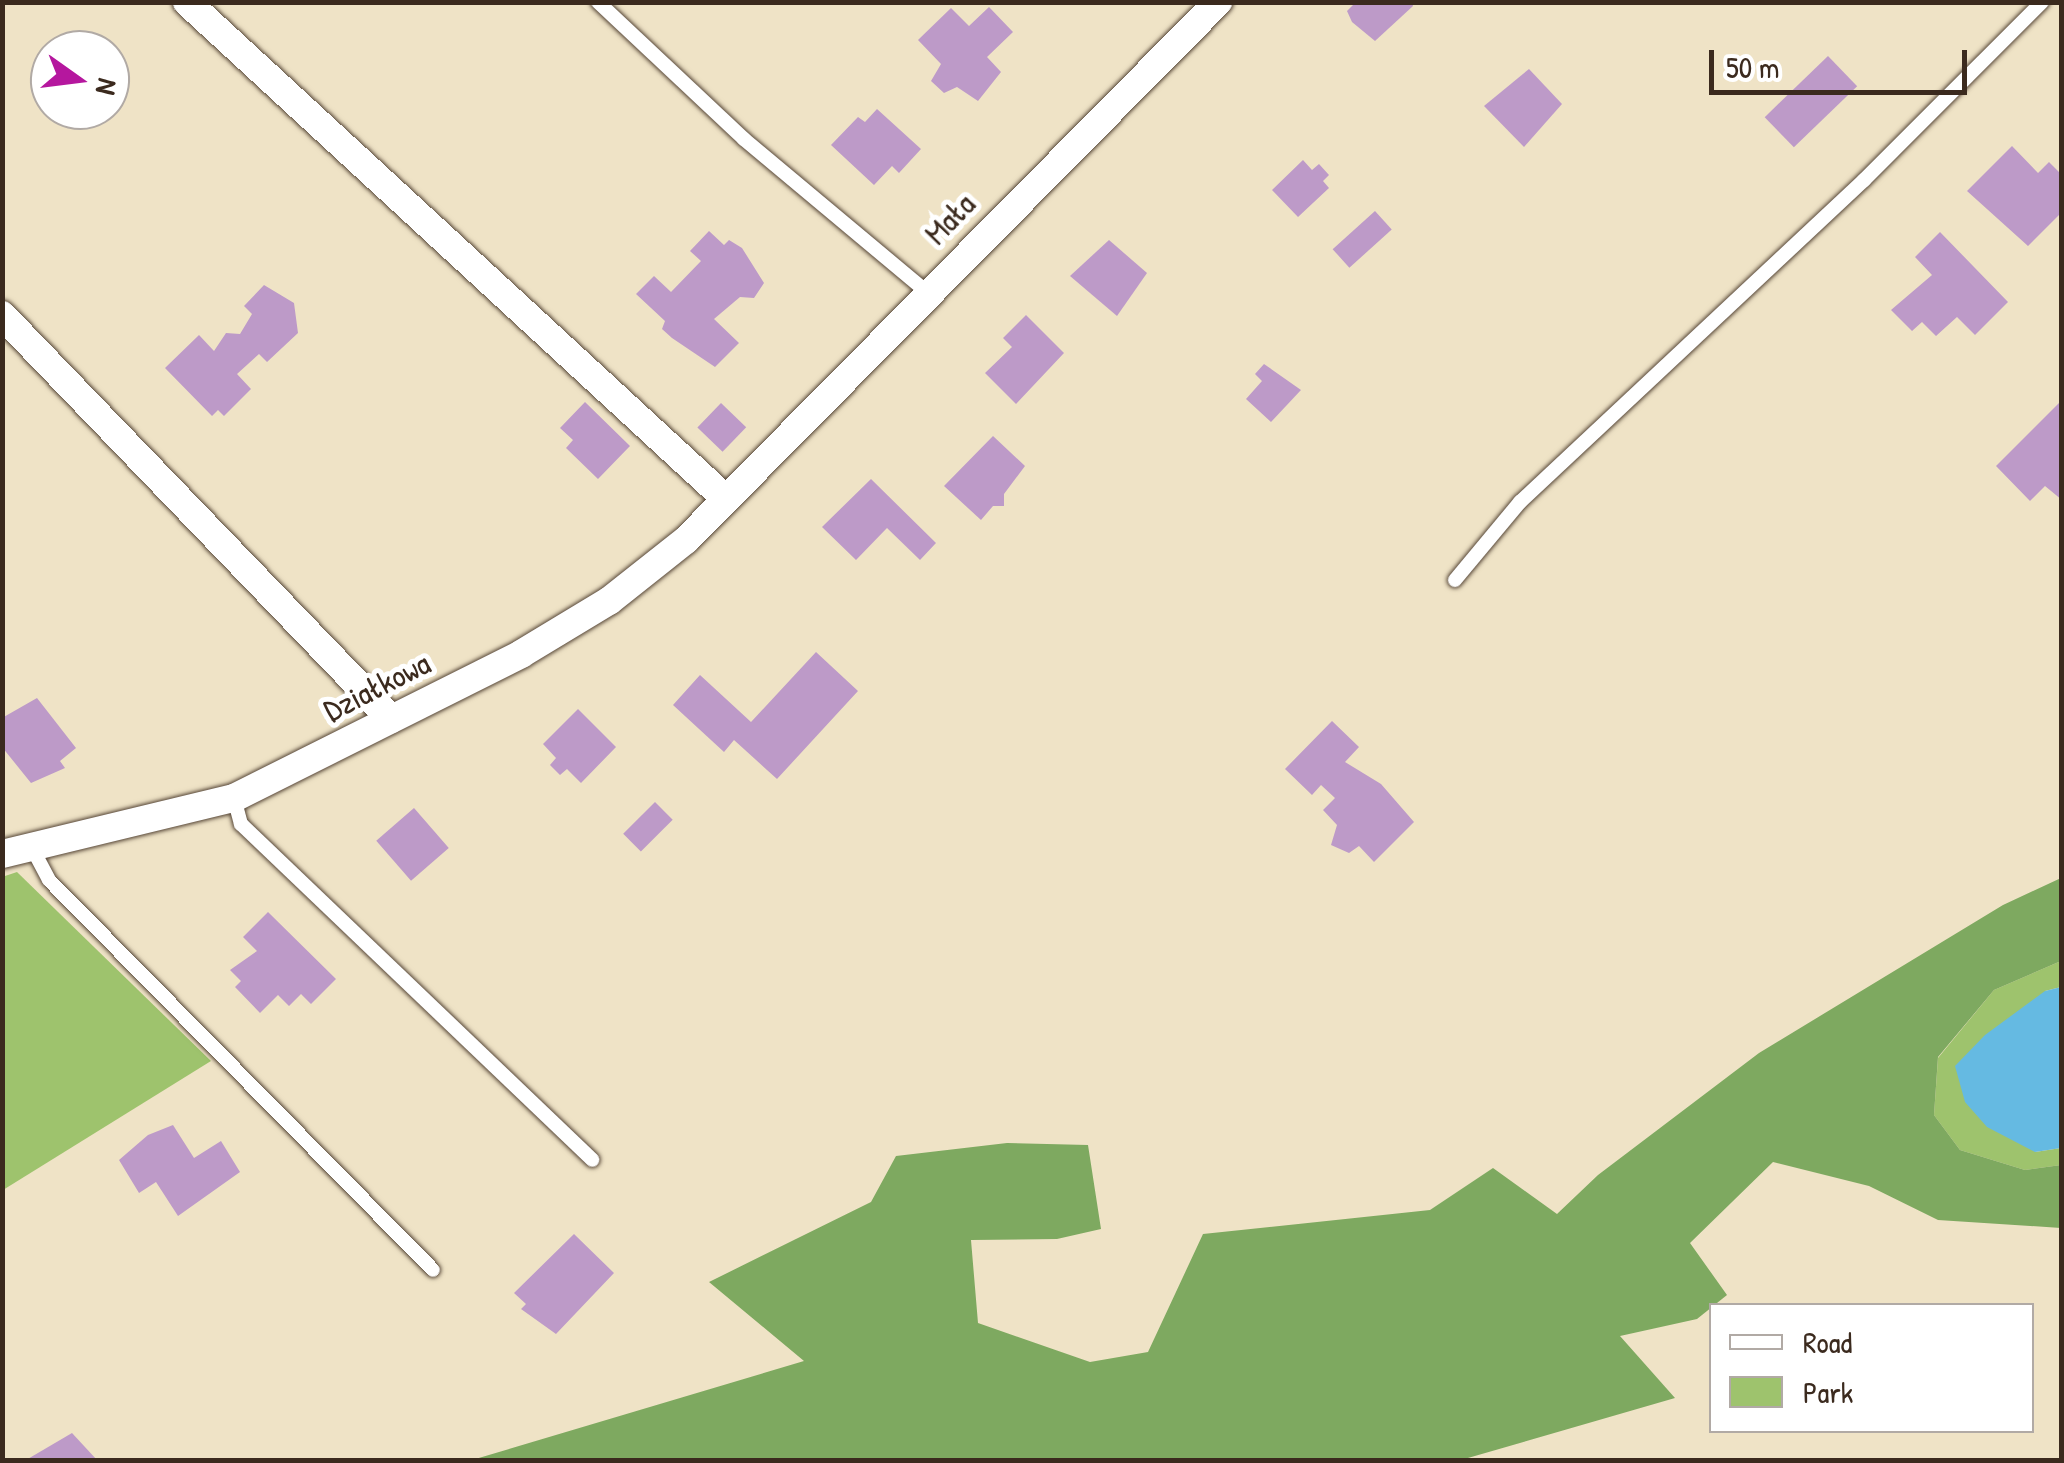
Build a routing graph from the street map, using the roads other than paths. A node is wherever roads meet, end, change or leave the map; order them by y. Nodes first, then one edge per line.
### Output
1 (187, 2) edge
2 (598, 2) edge
3 (1218, 2) edge
4 (2042, 2) edge
5 (927, 292) junction
6 (2, 316) edge
7 (732, 494) junction
8 (1455, 580) dead end
9 (391, 719) junction
10 (234, 798) junction
11 (13, 845) edge
12 (592, 1160) dead end
13 (433, 1270) dead end

1 - 7 street
2 - 5 lane
3 - 5 street, Mała
4 - 8 lane
5 - 7 street, Mała
6 - 9 street
7 - 9 street, Działkowa
9 - 10 street, Działkowa
10 - 11 street, Działkowa
10 - 12 lane
11 - 13 lane

